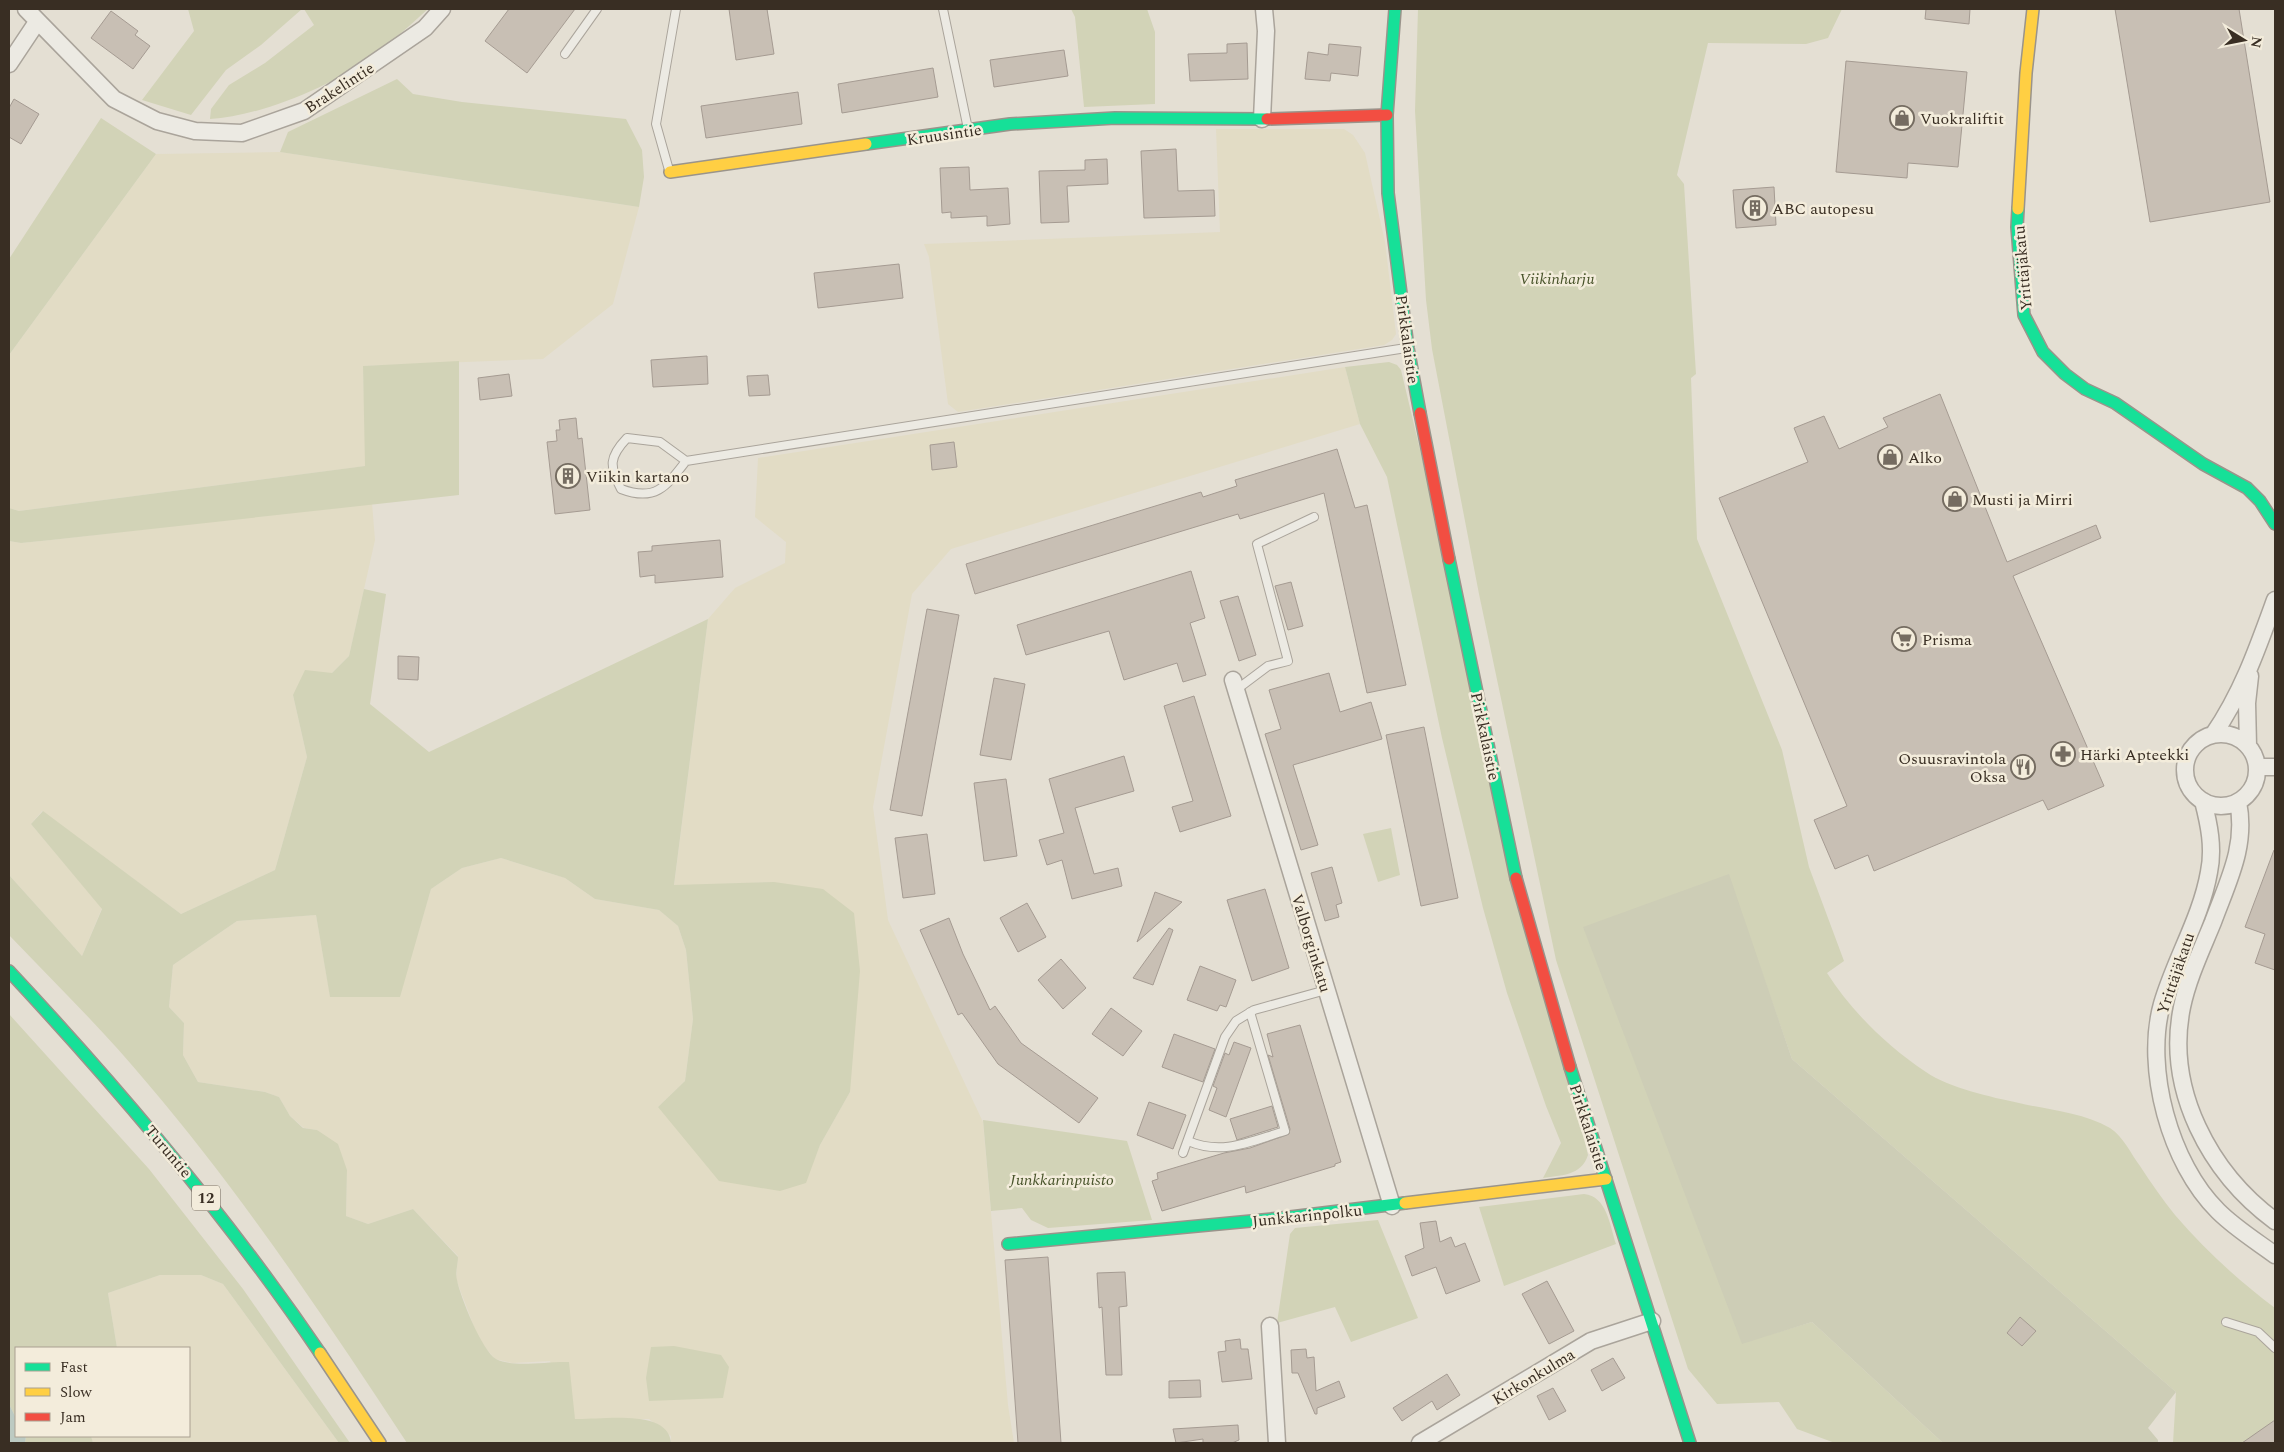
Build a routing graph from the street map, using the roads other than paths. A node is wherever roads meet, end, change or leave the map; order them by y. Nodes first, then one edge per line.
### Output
1 (26, 9) edge
2 (442, 9) edge
3 (598, 9) edge
4 (676, 9) edge
5 (943, 9) edge
6 (1264, 9) edge
7 (1394, 9) edge
8 (2032, 9) edge
9 (37, 22) junction
10 (565, 54) dead end
11 (9, 64) edge
12 (1387, 114) junction
13 (1262, 119) junction
14 (968, 130) junction
15 (670, 172) joint
16 (1408, 348) junction
17 (686, 461) junction
18 (1314, 517) dead end
19 (2275, 524) edge
20 (2275, 600) edge
21 (2251, 669) junction
22 (1235, 685) joint
23 (2213, 735) junction
24 (2248, 746) junction
25 (2257, 767) junction
26 (2275, 767) edge
27 (2203, 801) junction
28 (2238, 802) junction
29 (9, 970) edge
30 (1326, 990) junction
31 (1250, 1012) junction
32 (1188, 1141) junction
33 (1184, 1153) dead end
34 (1606, 1179) junction
35 (1392, 1206) junction
36 (2275, 1220) edge
37 (1008, 1244) dead end
38 (2275, 1255) edge
39 (1652, 1321) junction
40 (2226, 1322) dead end
41 (1270, 1326) dead end
42 (2275, 1348) edge
43 (380, 1443) edge
44 (1277, 1443) edge
45 (1420, 1443) edge
46 (1690, 1443) edge

1 - 9 street, Brakelintie
2 - 9 street, Brakelintie
3 - 10 lane
4 - 15 lane, Kruusintie
5 - 14 lane
6 - 13 street
7 - 12 main road, Pirkkalaistie
8 - 19 main road, Yrittäjäkatu
9 - 11 street
12 - 13 main road, Kruusintie
12 - 16 main road, Pirkkalaistie
13 - 14 main road, Kruusintie
14 - 15 main road, Kruusintie
16 - 17 lane
16 - 34 main road, Pirkkalaistie
17 - 17 lane
18 - 22 lane
20 - 21 street
21 - 23 street
21 - 24 street
22 - 30 street, Valborginkatu
23 - 24 street
23 - 27 street
24 - 25 street
25 - 26 street
25 - 28 street
27 - 28 street
27 - 38 street, Yrittäjäkatu
28 - 36 street, Yrittäjäkatu
29 - 43 main road, Turuntie / 12
30 - 31 lane
30 - 35 street, Valborginkatu
31 - 32 lane
31 - 32 lane
32 - 33 lane
34 - 35 main road, Junkkarinpolku
34 - 39 main road, Pirkkalaistie
35 - 37 main road, Junkkarinpolku
39 - 45 street, Kirkonkulma
39 - 46 main road, Pirkkalaistie
40 - 42 lane
41 - 44 street

